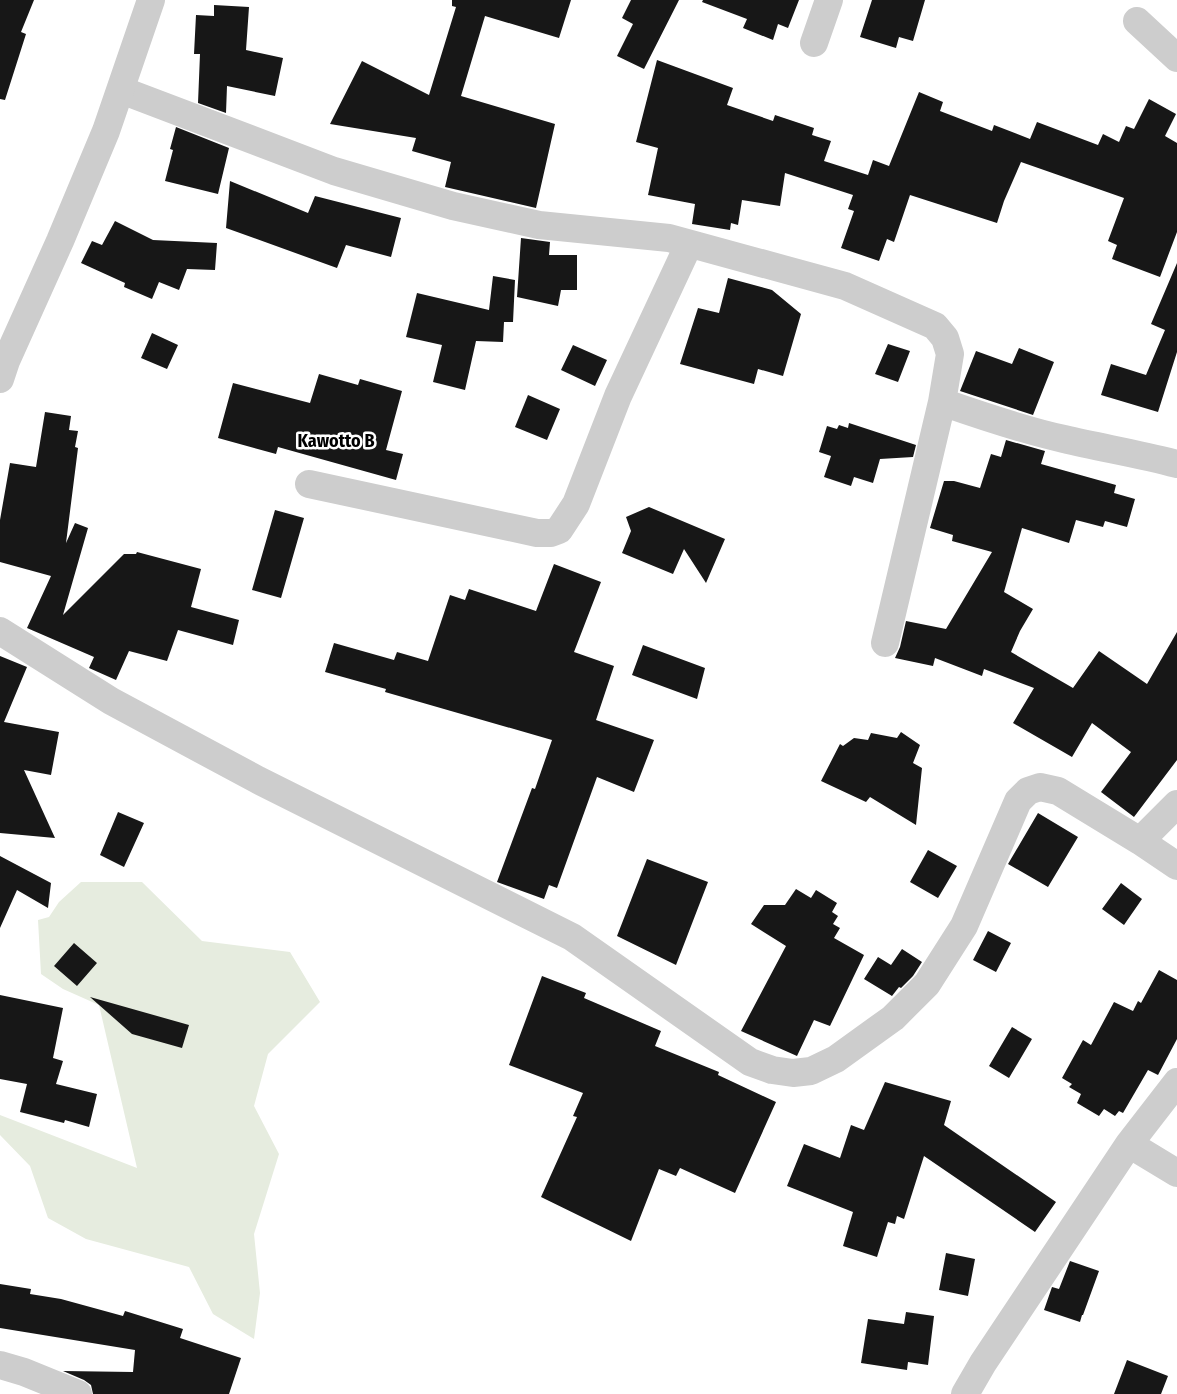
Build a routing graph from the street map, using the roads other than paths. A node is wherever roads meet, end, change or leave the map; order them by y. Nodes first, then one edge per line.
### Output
1 (150, 0) edge
2 (829, 0) edge
3 (1137, 22) dead end
4 (814, 43) dead end
5 (1177, 58) edge
6 (121, 90) junction
7 (690, 244) junction
8 (0, 379) edge
9 (942, 402) junction
10 (1177, 464) edge
11 (309, 484) dead end
12 (0, 631) edge
13 (885, 643) dead end
14 (1177, 804) edge
15 (1140, 841) junction
16 (1177, 866) edge
17 (1177, 1082) edge
18 (1129, 1144) junction
19 (1177, 1173) edge
20 (0, 1365) edge
21 (78, 1394) edge
22 (965, 1394) edge

1 - 6 street
2 - 4 street
3 - 5 street
6 - 7 street
6 - 8 street
7 - 9 street
7 - 11 street
9 - 10 street
9 - 13 street
12 - 15 street
14 - 15 street
15 - 16 street
17 - 18 street
18 - 19 street
18 - 22 street
20 - 21 street

